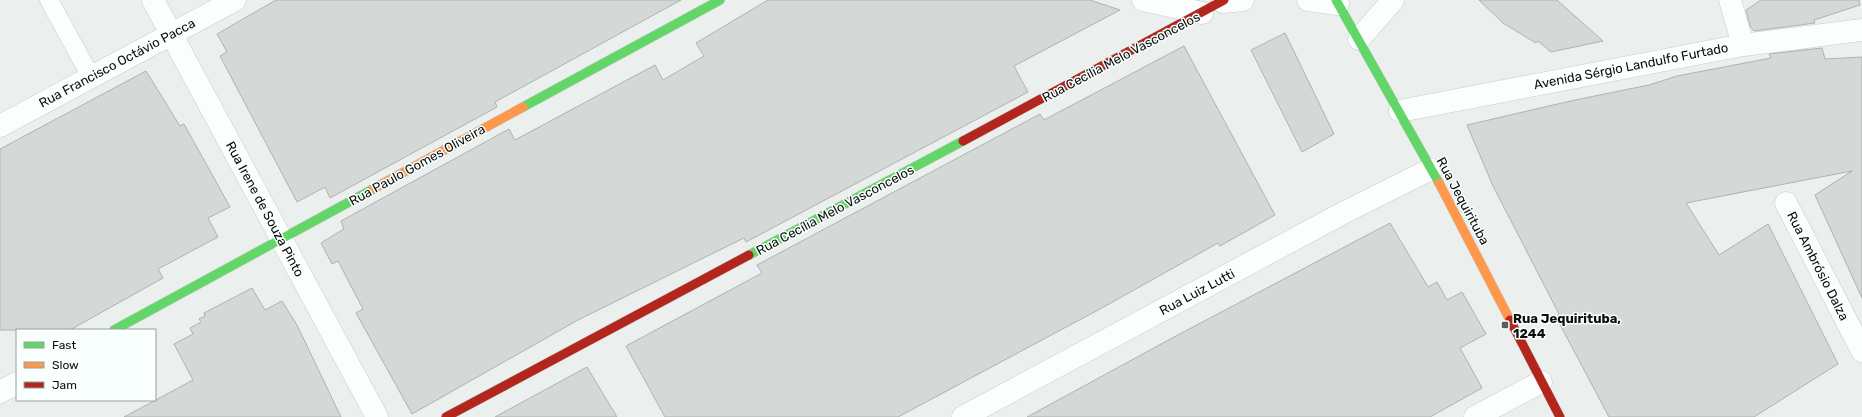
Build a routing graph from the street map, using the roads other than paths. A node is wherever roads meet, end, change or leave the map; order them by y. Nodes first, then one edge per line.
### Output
1 (49, 0) edge
2 (153, 0) edge
3 (235, 0) edge
4 (720, 0) edge
5 (1143, 0) edge
6 (1308, 0) edge
7 (1393, 0) edge
8 (1730, 0) edge
9 (1230, 1) edge
10 (1337, 2) edge
11 (1202, 14) junction
12 (1862, 30) edge
13 (171, 34) junction
14 (1359, 38) junction
15 (1743, 45) junction
16 (90, 77) junction
17 (1400, 111) junction
18 (0, 126) edge
19 (1431, 169) junction
20 (1786, 203) dead end
21 (281, 239) junction
22 (116, 329) edge
23 (1862, 351) edge
24 (1541, 382) junction
25 (16, 384) edge
26 (0, 392) edge
27 (377, 417) edge
28 (446, 417) edge
29 (963, 417) edge
30 (1475, 417) edge
31 (1560, 417) edge

1 - 16 lane
2 - 13 street, Rua Irene de Souza Pinto
3 - 13 street, Rua Francisco Octávio Pacca
4 - 21 street, Rua Paulo Gomes Oliveira
5 - 11 street
6 - 10 street
7 - 14 street
8 - 15 street
9 - 11 street, Rua Cecília Melo Vasconcelos
10 - 14 street, Rua Jequirituba
11 - 28 street, Rua Cecília Melo Vasconcelos
12 - 15 street, Avenida Sérgio Landulfo Furtado
13 - 16 street, Rua Francisco Octávio Pacca
13 - 21 street, Rua Irene de Souza Pinto
14 - 17 street, Rua Jequirituba
15 - 17 street, Avenida Sérgio Landulfo Furtado
16 - 18 street, Rua Francisco Octávio Pacca
17 - 19 street, Rua Jequirituba
19 - 24 street, Rua Jequirituba
19 - 29 street, Rua Luiz Lutti
20 - 23 street, Rua Ambrósio Dalza
21 - 22 street, Rua Paulo Gomes Oliveira
21 - 27 street, Rua Irene de Souza Pinto
24 - 30 street
24 - 31 street, Rua Jequirituba
25 - 26 street

